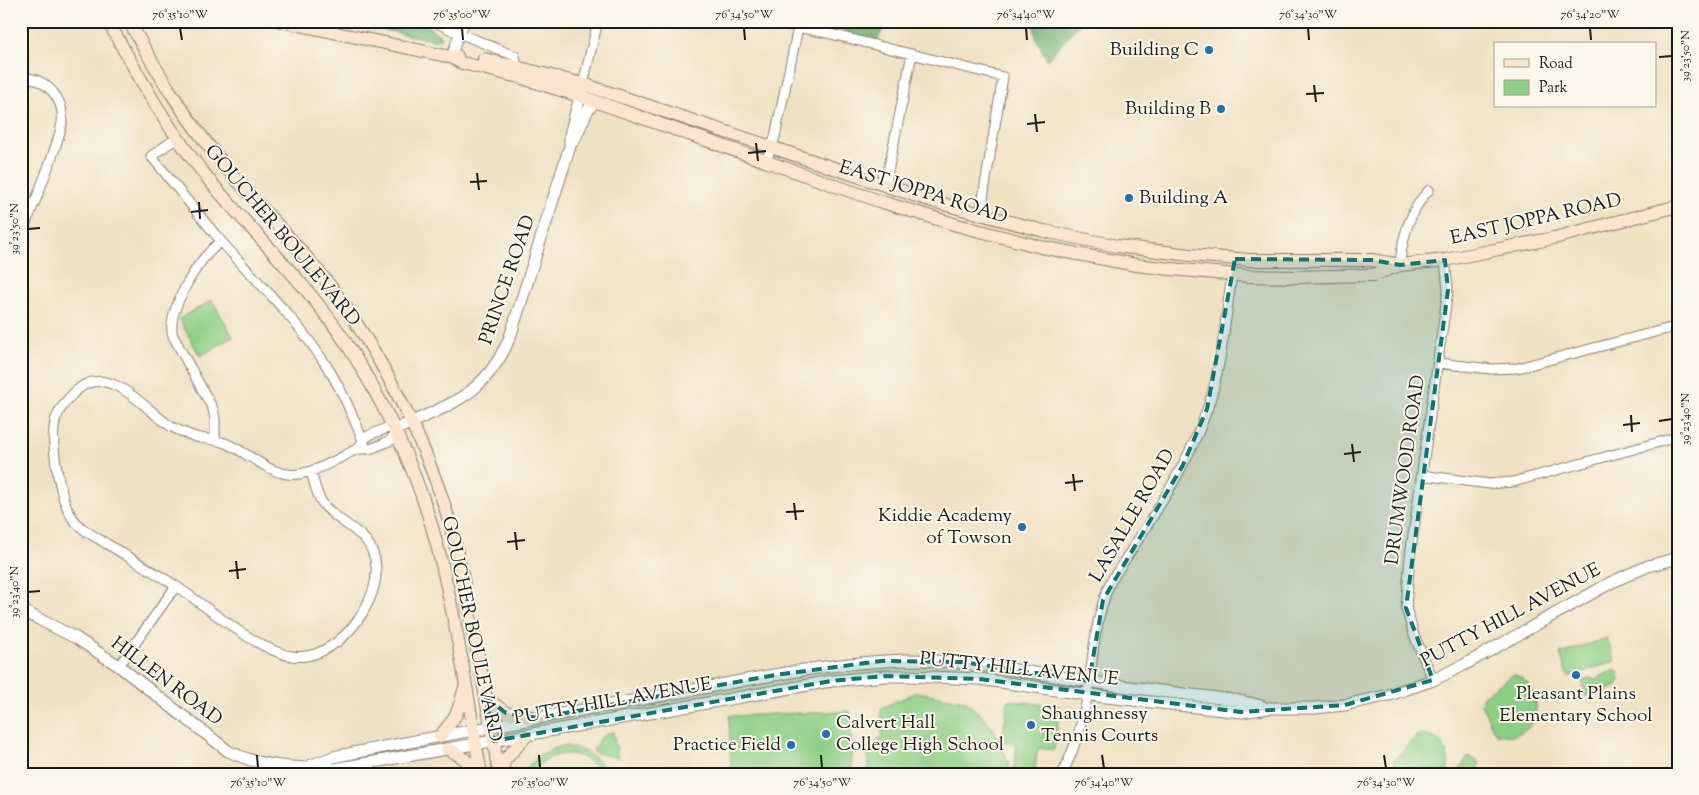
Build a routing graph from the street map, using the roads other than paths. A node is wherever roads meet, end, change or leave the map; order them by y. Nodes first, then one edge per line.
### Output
1 (108, 21) edge
2 (280, 21) edge
3 (434, 21) edge
4 (466, 21) edge
5 (598, 21) edge
6 (768, 21) edge
7 (132, 24) edge
8 (799, 24) edge
9 (459, 34) junction
10 (912, 54) junction
11 (451, 56) junction
12 (517, 67) junction
13 (21, 77) edge
14 (582, 90) junction
15 (595, 101) junction
16 (177, 138) junction
17 (570, 146) junction
18 (771, 147) junction
19 (766, 161) junction
20 (885, 186) junction
21 (1429, 190) dead end
22 (1678, 206) edge
23 (980, 216) junction
24 (1044, 232) junction
25 (21, 235) edge
26 (221, 241) junction
27 (1041, 247) junction
28 (1235, 259) junction
29 (1445, 260) junction
30 (1400, 265) junction
31 (1232, 275) junction
32 (1678, 326) edge
33 (1438, 363) junction
34 (411, 423) junction
35 (395, 430) junction
36 (1678, 437) edge
37 (362, 439) junction
38 (215, 440) junction
39 (363, 449) junction
40 (311, 471) junction
41 (1421, 474) junction
42 (1678, 558) edge
43 (176, 586) junction
44 (21, 610) edge
45 (119, 666) junction
46 (1432, 680) junction
47 (1089, 681) junction
48 (466, 682) junction
49 (1087, 694) junction
50 (486, 698) junction
51 (1270, 708) junction
52 (538, 718) junction
53 (491, 727) junction
54 (473, 730) junction
55 (440, 736) junction
56 (526, 736) junction
57 (494, 741) junction
58 (476, 744) junction
59 (447, 749) junction
60 (307, 767) junction
61 (294, 771) edge
62 (479, 774) edge
63 (500, 774) edge
64 (1062, 774) edge

1 - 16 main road, GOUCHER BOULEVARD
2 - 11 main road, EAST JOPPA ROAD
3 - 9 street
4 - 9 street
5 - 14 street
6 - 8 street
7 - 34 main road, GOUCHER BOULEVARD
8 - 10 street
8 - 18 street
9 - 11 street
9 - 12 street
10 - 20 street
10 - 23 street
11 - 12 main road, EAST JOPPA ROAD
11 - 14 main road, EAST JOPPA ROAD
12 - 14 main road, EAST JOPPA ROAD
13 - 25 street
14 - 15 main road, EAST JOPPA ROAD
14 - 17 street, PRINCE ROAD
14 - 18 main road, EAST JOPPA ROAD
15 - 17 street, PRINCE ROAD
15 - 19 main road, EAST JOPPA ROAD
16 - 26 street
16 - 35 main road, GOUCHER BOULEVARD
17 - 34 street, PRINCE ROAD
18 - 19 street
18 - 20 main road, EAST JOPPA ROAD
19 - 27 main road, EAST JOPPA ROAD
20 - 23 main road, EAST JOPPA ROAD
21 - 30 street
22 - 29 main road, EAST JOPPA ROAD
23 - 24 main road, EAST JOPPA ROAD
24 - 27 main road
24 - 28 main road, EAST JOPPA ROAD
26 - 37 street
26 - 38 street
27 - 31 main road, EAST JOPPA ROAD
28 - 30 main road, EAST JOPPA ROAD
28 - 31 main road
29 - 30 main road, EAST JOPPA ROAD
29 - 33 street, DRUMWOOD ROAD
30 - 31 main road, EAST JOPPA ROAD
31 - 47 street, LASALLE ROAD
32 - 33 street
33 - 41 street, DRUMWOOD ROAD
34 - 35 street, PRINCE ROAD
34 - 50 main road, GOUCHER BOULEVARD
35 - 37 street
35 - 39 street
35 - 48 main road, GOUCHER BOULEVARD
36 - 41 street
37 - 39 street
38 - 40 street
38 - 43 street
39 - 40 street
40 - 43 street
41 - 46 street, DRUMWOOD ROAD
42 - 46 street, PUTTY HILL AVENUE
43 - 45 street
44 - 45 street, HILLEN ROAD
45 - 61 street, HILLEN ROAD
46 - 51 street, PUTTY HILL AVENUE
47 - 49 street, LASALLE ROAD
47 - 51 street, PUTTY HILL AVENUE
47 - 52 street, PUTTY HILL AVENUE
48 - 54 main road, GOUCHER BOULEVARD
48 - 55 main road
49 - 51 street, PUTTY HILL AVENUE
49 - 56 street, PUTTY HILL AVENUE
49 - 64 street, LASALLE ROAD
50 - 52 main road
50 - 53 main road, GOUCHER BOULEVARD
52 - 53 street, PUTTY HILL AVENUE
53 - 54 street, PUTTY HILL AVENUE
53 - 57 main road, GOUCHER BOULEVARD
54 - 55 street, PUTTY HILL AVENUE
54 - 58 main road, GOUCHER BOULEVARD
55 - 60 street, PUTTY HILL AVENUE
56 - 57 street, PUTTY HILL AVENUE
56 - 63 main road
57 - 58 street, PUTTY HILL AVENUE
57 - 63 main road, GOUCHER BOULEVARD
58 - 59 street, PUTTY HILL AVENUE
58 - 62 main road, GOUCHER BOULEVARD
59 - 60 street, PUTTY HILL AVENUE
59 - 62 main road
60 - 61 street, HILLEN ROAD

